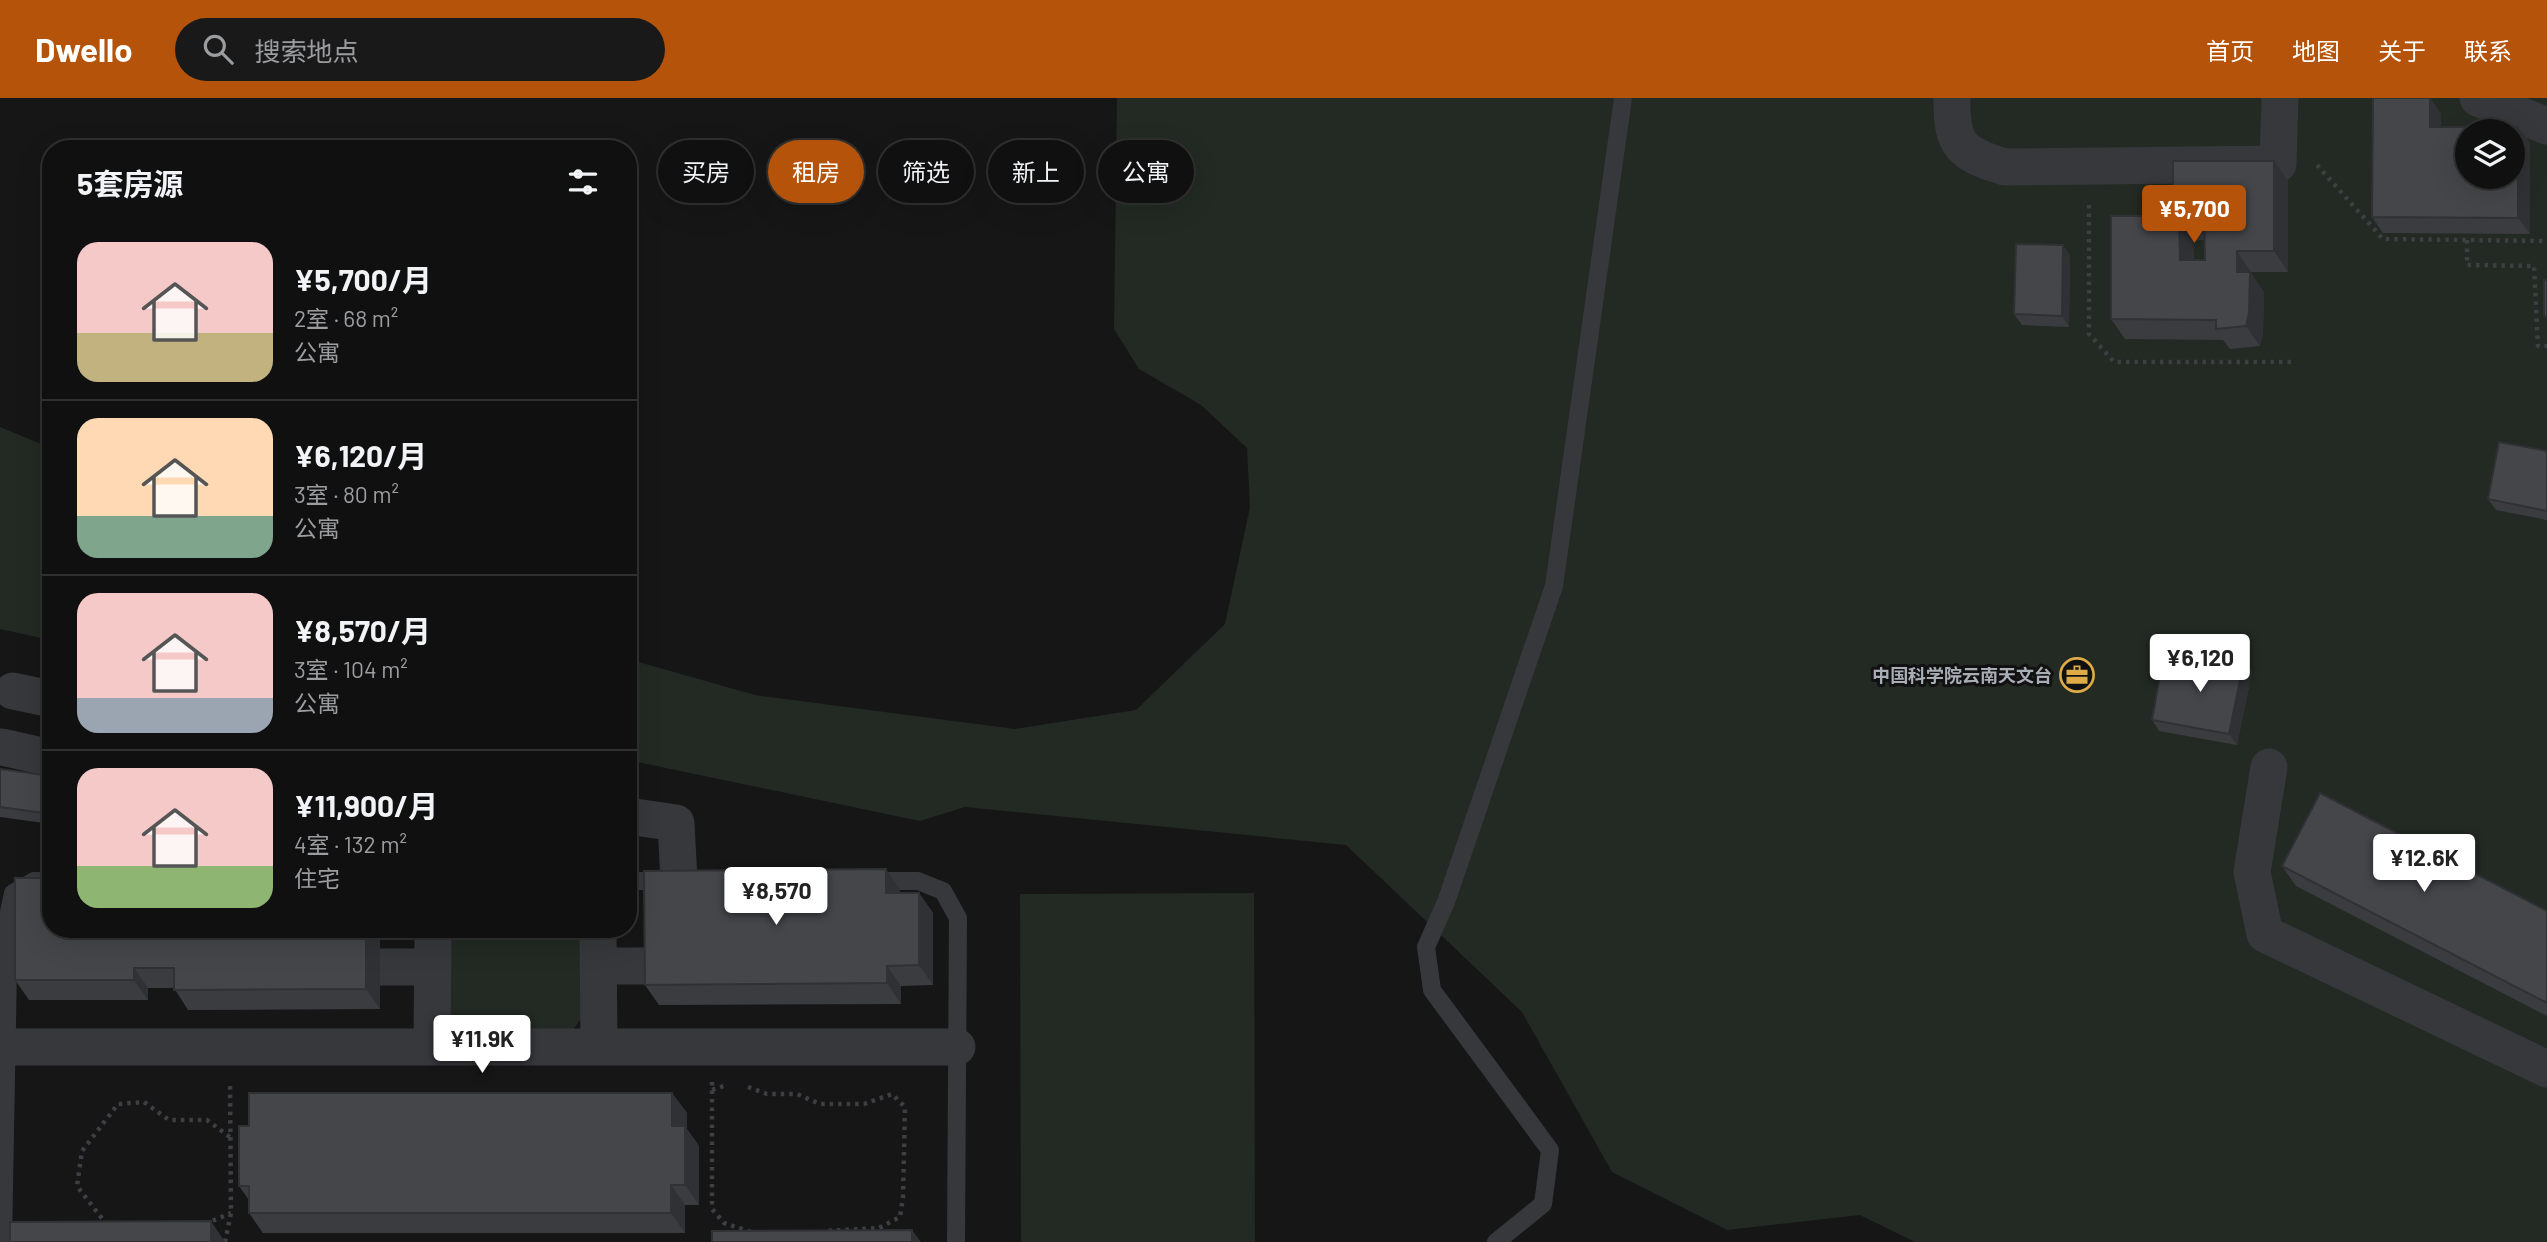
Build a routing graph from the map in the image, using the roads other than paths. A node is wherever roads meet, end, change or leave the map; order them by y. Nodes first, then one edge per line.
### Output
1 (1623, 98) edge
2 (1952, 98) edge
3 (2280, 98) edge
4 (2478, 98) edge
5 (2547, 125) edge
6 (13, 691) dead end
7 (42, 697) edge
8 (2, 747) dead end
9 (42, 756) edge
10 (2269, 767) dead end
11 (637, 817) edge
12 (42, 881) edge
13 (637, 881) edge
14 (686, 881) joint
15 (852, 881) edge
16 (433, 938) edge
17 (598, 938) edge
18 (598, 966) junction
19 (659, 966) edge
20 (380, 967) dead end
21 (433, 967) junction
22 (6, 1047) junction
23 (432, 1047) junction
24 (599, 1047) junction
25 (957, 1047) junction
26 (2547, 1069) edge
27 (3, 1242) edge
28 (956, 1242) edge
29 (1496, 1242) edge

1 - 29 lane
2 - 3 street
4 - 5 street
6 - 7 street
8 - 9 street
10 - 26 street
11 - 14 street
12 - 22 lane
13 - 14 lane
15 - 25 lane
16 - 21 street
17 - 18 street
18 - 19 street
18 - 24 street
20 - 21 street
21 - 23 street
22 - 23 street
22 - 27 lane
23 - 24 street
24 - 25 street
25 - 28 lane

